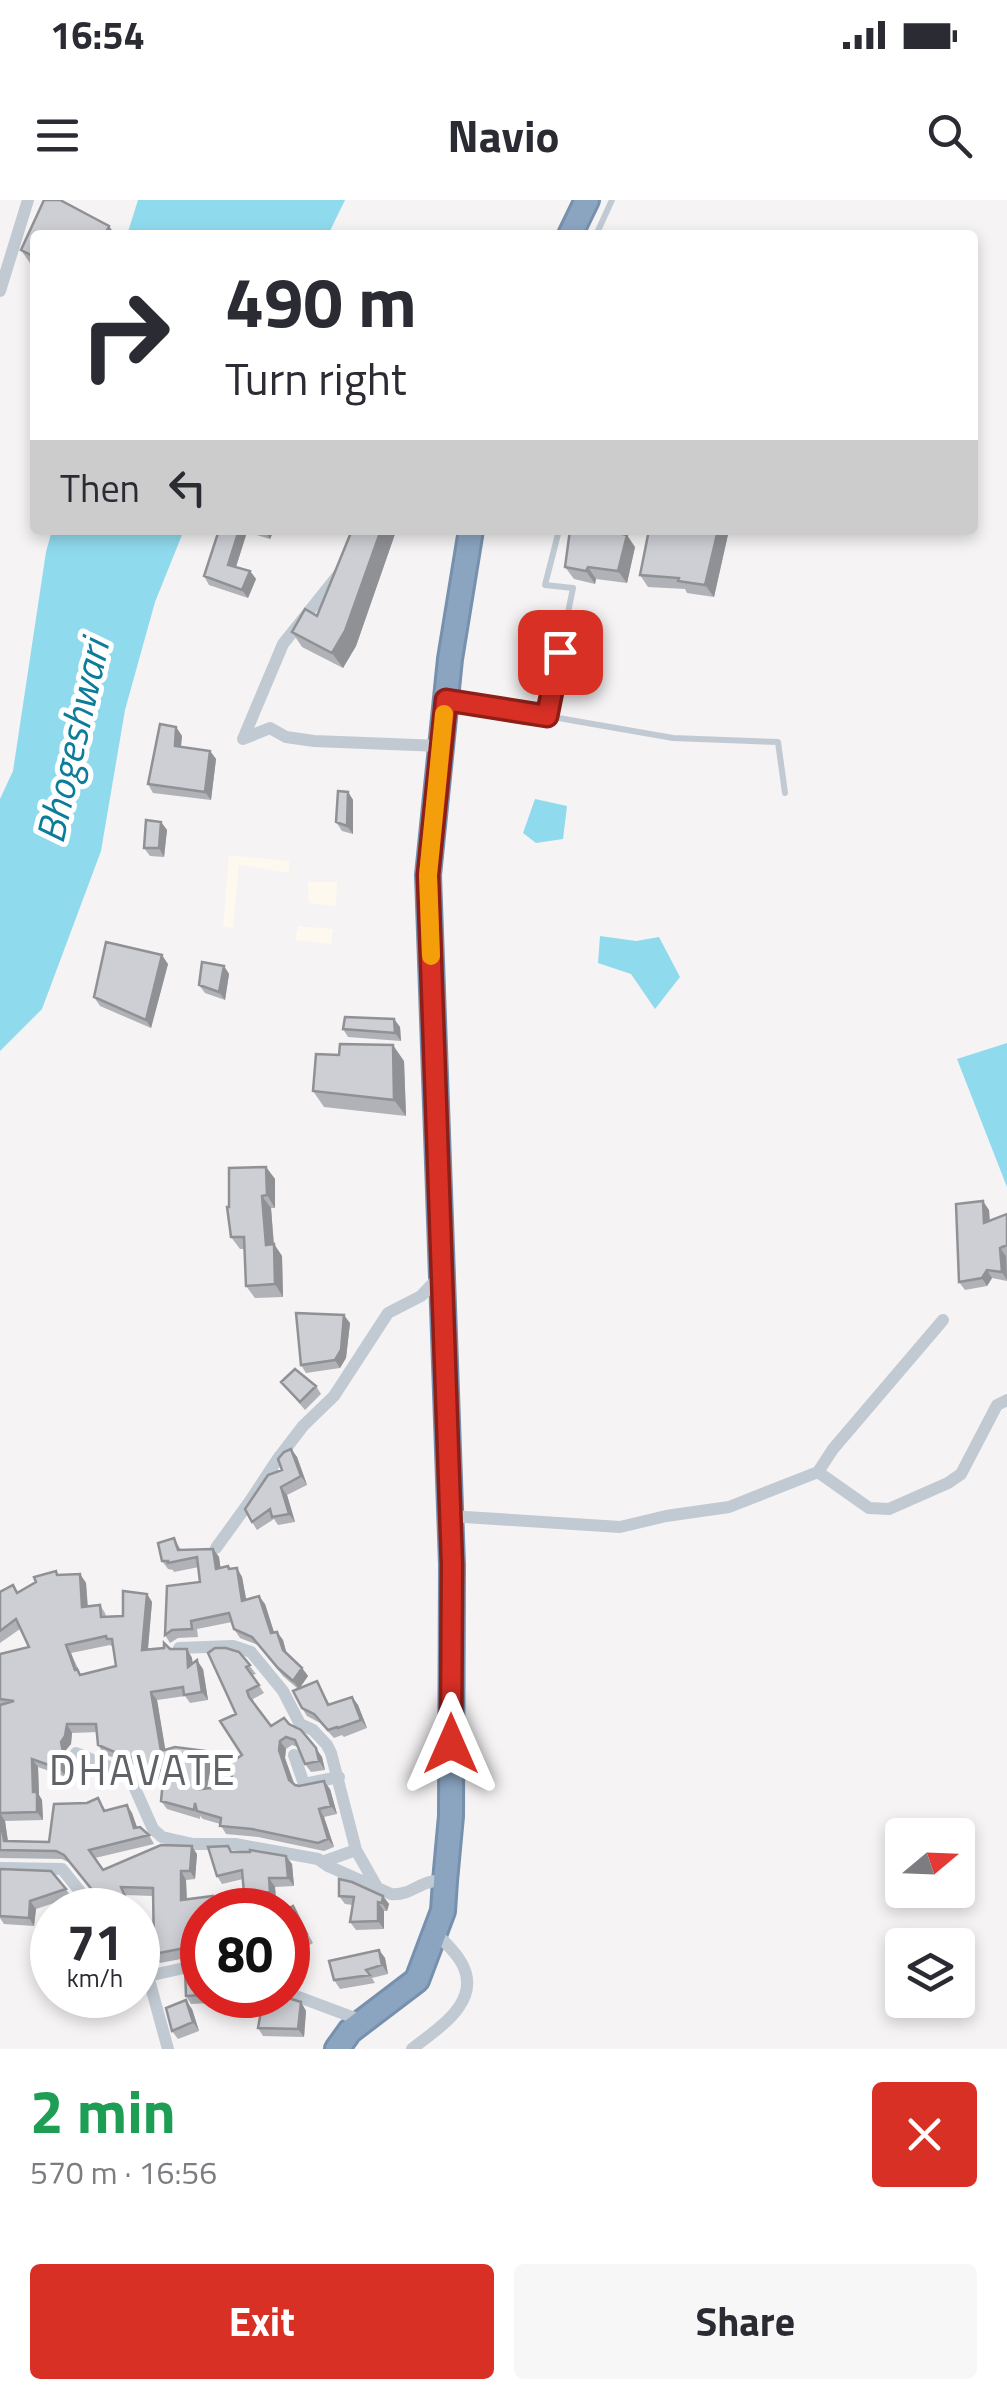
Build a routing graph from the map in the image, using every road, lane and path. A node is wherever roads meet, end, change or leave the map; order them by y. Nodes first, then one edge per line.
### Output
1 (28, 200) edge
2 (587, 200) edge
3 (612, 200) edge
4 (572, 230) edge
5 (598, 230) edge
6 (0, 291) edge
7 (470, 535) edge
8 (557, 535) edge
9 (343, 569) edge
10 (446, 700) junction
11 (547, 716) junction
12 (441, 746) junction
13 (786, 792) dead end
14 (442, 1274) junction
15 (942, 1320) dead end
16 (1007, 1400) edge
17 (818, 1472) junction
18 (450, 1516) junction
19 (216, 1548) edge
20 (179, 1648) edge
21 (76, 1753) dead end
22 (294, 1755) edge
23 (339, 1777) junction
24 (356, 1850) junction
25 (322, 1862) junction
26 (0, 1868) edge
27 (446, 1881) junction
28 (77, 1888) edge
29 (378, 1889) junction
30 (435, 1932) junction
31 (310, 2001) edge
32 (160, 2018) edge
33 (363, 2021) junction
34 (168, 2049) edge
35 (337, 2049) edge
36 (412, 2049) edge

1 - 6 street
2 - 4 highway
3 - 5 lane
7 - 10 highway
8 - 11 lane
9 - 12 street
10 - 11 lane
10 - 12 highway
11 - 13 lane
12 - 14 highway
14 - 18 highway
14 - 19 street
15 - 17 street
16 - 17 street
17 - 18 street
18 - 27 highway
20 - 23 street
21 - 25 street
22 - 23 street
23 - 24 street
24 - 25 street
24 - 29 street
25 - 29 street
26 - 28 street
27 - 29 street
27 - 30 highway
30 - 33 highway
30 - 36 street
31 - 33 street
32 - 34 street
33 - 35 highway

